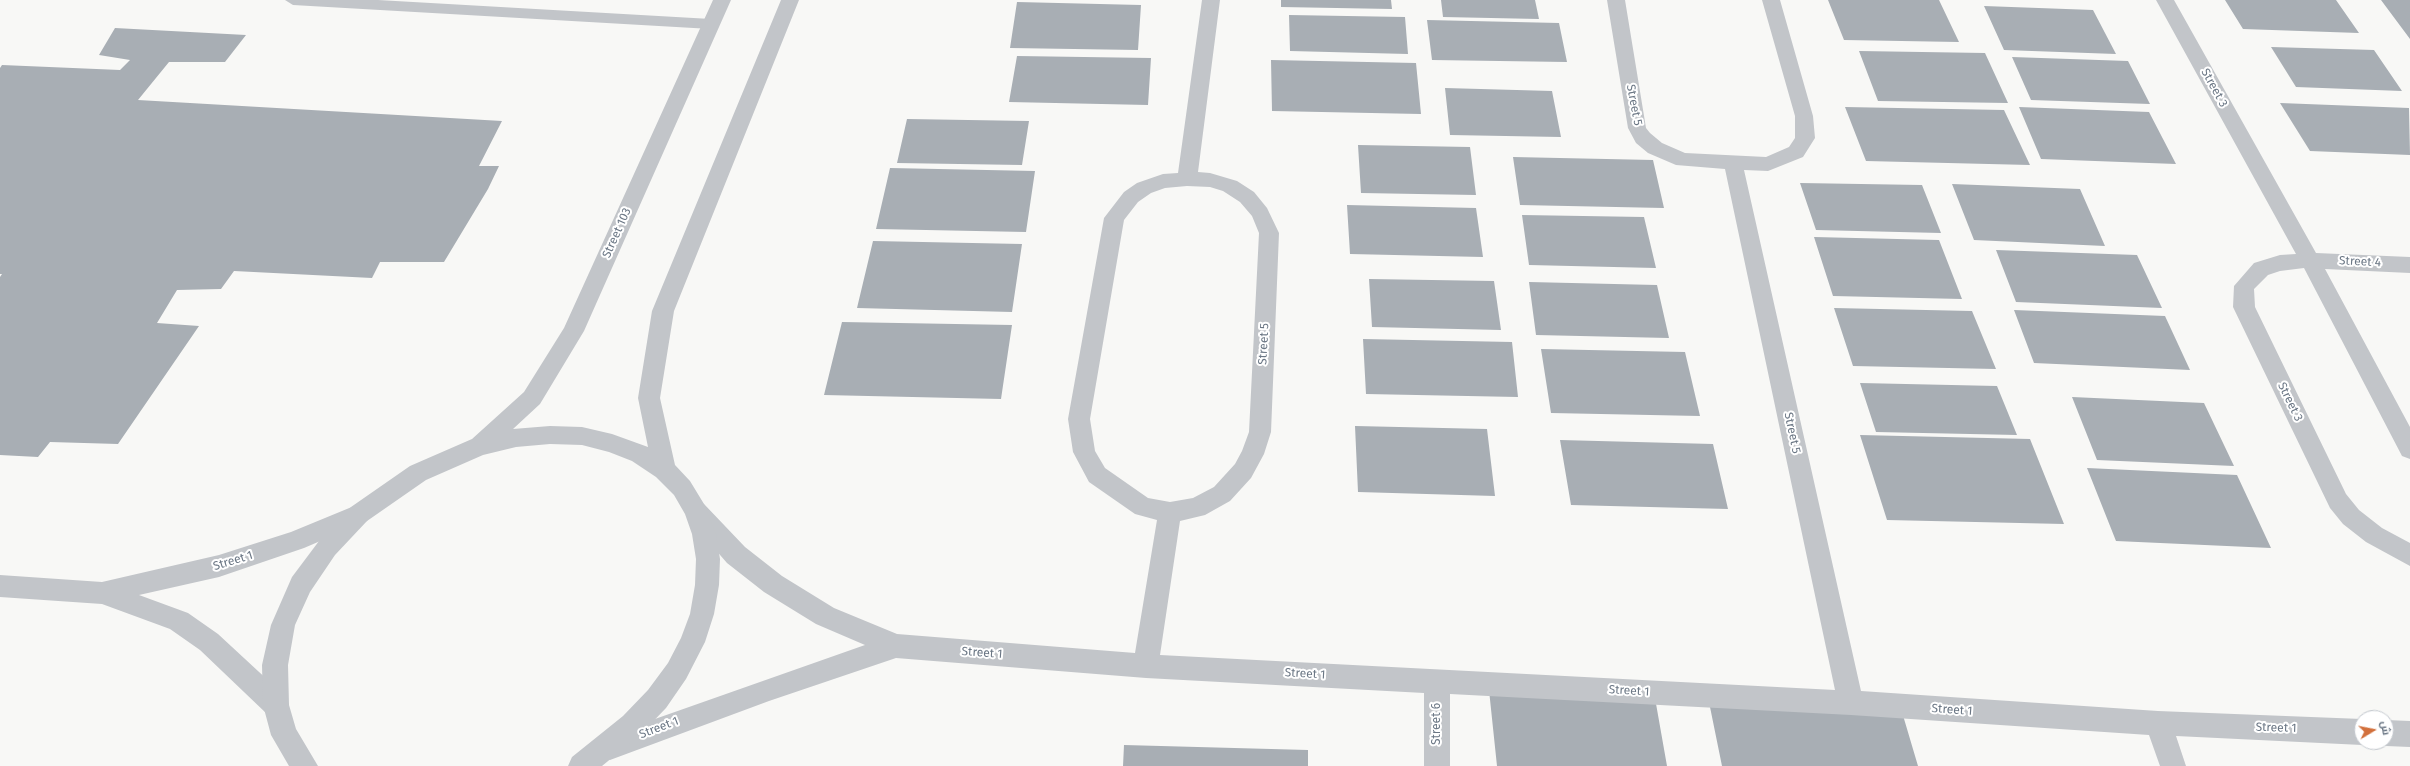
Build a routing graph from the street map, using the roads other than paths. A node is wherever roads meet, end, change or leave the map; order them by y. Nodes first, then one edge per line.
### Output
1 (293, 0) edge
2 (722, 0) edge
3 (790, 0) edge
4 (1210, 0) edge
5 (1616, 0) edge
6 (1771, 0) edge
7 (2165, 0) edge
8 (480, 5) edge
9 (711, 24) junction
10 (1733, 163) junction
11 (1187, 179) junction
12 (2310, 260) junction
13 (2410, 265) edge
14 (481, 446) junction
15 (2410, 449) edge
16 (664, 470) junction
17 (696, 511) junction
18 (1170, 512) junction
19 (359, 514) junction
20 (2410, 555) edge
21 (0, 586) edge
22 (102, 593) junction
23 (896, 646) junction
24 (1146, 666) junction
25 (1437, 681) junction
26 (1851, 703) junction
27 (276, 705) junction
28 (2158, 724) junction
29 (2354, 732) edge
30 (2394, 733) edge
31 (2410, 734) edge
32 (592, 761) edge
33 (302, 764) edge
34 (1437, 766) edge
35 (2173, 766) edge

1 - 8 lane
2 - 9 street, Street 103
3 - 16 street
4 - 11 street
5 - 10 street, Street 5
6 - 10 street, Street 5
7 - 12 street, Street 3
8 - 9 lane
9 - 14 street, Street 103
10 - 26 street, Street 5
11 - 18 street, Street 5
11 - 18 street, Street 5
12 - 13 street, Street 4
12 - 15 street, Street 3
12 - 20 street, Street 3
14 - 16 street
14 - 19 street
16 - 17 street
17 - 23 street, Street 1
17 - 32 street
18 - 24 street
19 - 22 street, Street 1
19 - 27 street
21 - 22 street, Street 1
22 - 27 street, Street 1
23 - 24 street, Street 1
23 - 32 street, Street 1
24 - 25 street, Street 1
25 - 26 street, Street 1
25 - 34 street, Street 6
26 - 28 street, Street 1
27 - 33 street
28 - 29 street, Street 1
28 - 35 street
30 - 31 street

